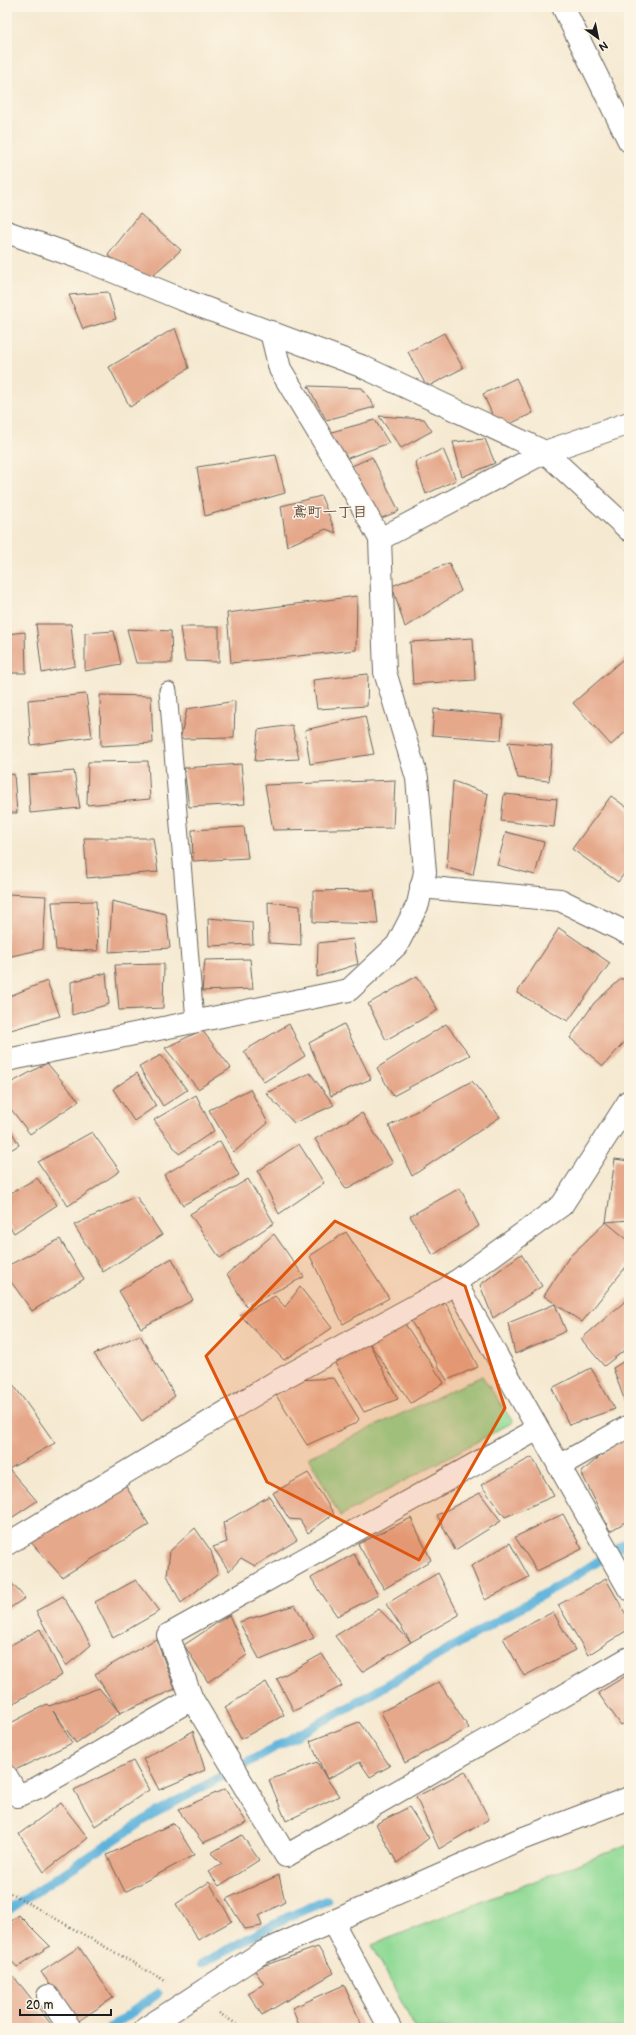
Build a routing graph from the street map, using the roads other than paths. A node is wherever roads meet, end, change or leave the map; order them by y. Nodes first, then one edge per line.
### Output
1 (563, 7) edge
2 (629, 141) edge
3 (7, 232) edge
4 (271, 332) junction
5 (629, 423) edge
6 (545, 452) junction
7 (629, 530) edge
8 (380, 539) junction
9 (168, 691) dead end
10 (421, 887) junction
11 (629, 934) edge
12 (196, 1021) junction
13 (7, 1060) edge
14 (629, 1100) edge
15 (455, 1282) junction
16 (629, 1426) edge
17 (538, 1428) junction
18 (559, 1466) junction
19 (7, 1544) edge
20 (629, 1589) edge
21 (629, 1658) edge
22 (192, 1699) junction
23 (7, 1777) edge
24 (629, 1798) edge
25 (332, 1921) junction
26 (48, 1996) dead end
27 (70, 2028) edge
28 (146, 2028) edge
29 (390, 2028) edge

1 - 2 street
3 - 4 street
4 - 6 street
4 - 8 street
5 - 6 street
6 - 7 street
6 - 8 street
8 - 10 street
9 - 12 lane
10 - 11 street
10 - 12 street
12 - 13 street
14 - 15 street
15 - 17 street
15 - 19 street
16 - 18 street
17 - 18 street
17 - 22 street
18 - 20 street
21 - 22 street
22 - 23 street
24 - 25 street
25 - 28 street
25 - 29 street
26 - 27 street

